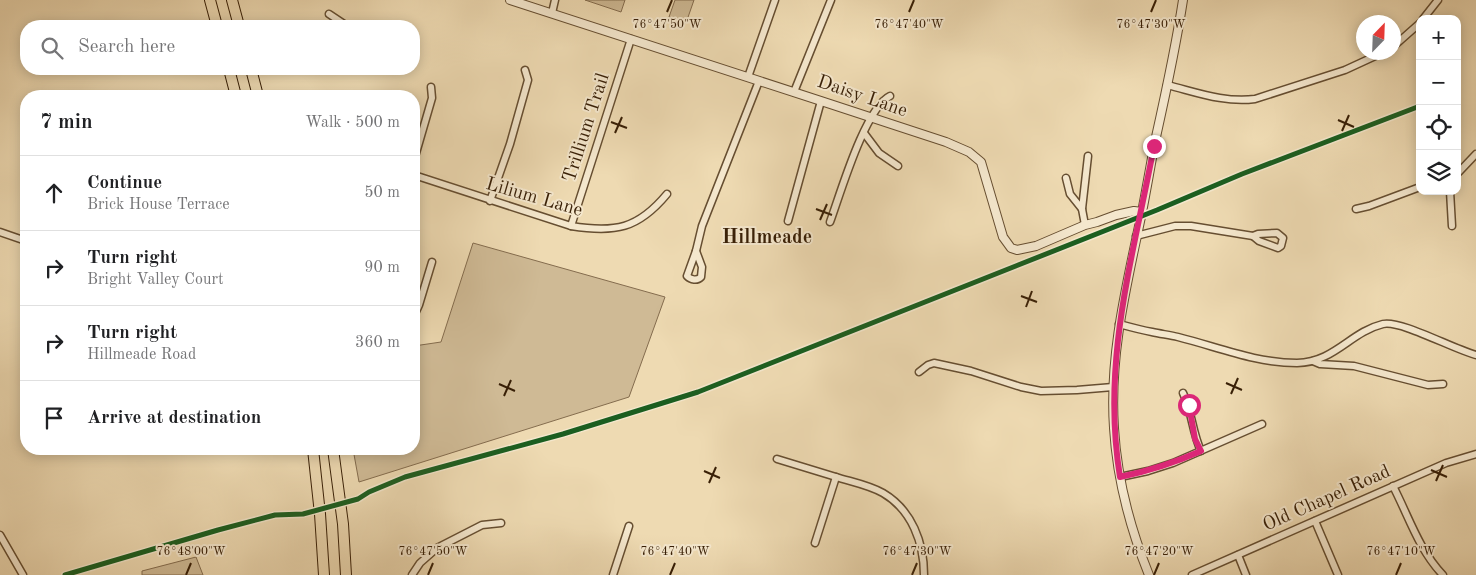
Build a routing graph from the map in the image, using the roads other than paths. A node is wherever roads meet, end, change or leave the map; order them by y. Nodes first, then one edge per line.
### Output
1 (210, 0) edge
2 (232, 0) edge
3 (510, 0) edge
4 (555, 0) edge
5 (776, 0) edge
6 (831, 0) edge
7 (1183, 0) edge
8 (1438, 0) edge
9 (552, 13) junction
10 (329, 14) dead end
11 (1426, 15) edge
12 (215, 20) edge
13 (237, 20) edge
14 (338, 20) edge
15 (1416, 27) edge
16 (631, 39) junction
17 (1401, 40) edge
18 (1367, 60) edge
19 (525, 70) dead end
20 (231, 75) edge
21 (253, 75) edge
22 (748, 77) junction
23 (759, 81) junction
24 (1167, 85) junction
25 (431, 87) dead end
26 (234, 90) edge
27 (256, 90) edge
28 (794, 92) junction
29 (890, 96) dead end
30 (821, 101) junction
31 (871, 118) junction
32 (864, 133) junction
33 (420, 139) edge
34 (1476, 154) edge
35 (1088, 156) dead end
36 (898, 166) dead end
37 (1461, 170) edge
38 (420, 177) edge
39 (1066, 178) dead end
40 (1416, 188) edge
41 (667, 194) dead end
42 (1450, 195) edge
43 (490, 201) junction
44 (1082, 209) junction
45 (1356, 209) dead end
46 (1142, 212) junction
47 (788, 221) dead end
48 (830, 222) dead end
49 (1085, 225) junction
50 (572, 226) junction
51 (1452, 226) dead end
52 (0, 232) edge
53 (1136, 236) junction
54 (1253, 236) dead end
55 (20, 239) edge
56 (696, 251) dead end
57 (432, 262) dead end
58 (420, 302) edge
59 (1119, 324) junction
60 (1476, 354) edge
61 (1314, 361) junction
62 (918, 372) dead end
63 (1443, 384) dead end
64 (1114, 387) junction
65 (1183, 393) dead end
66 (1262, 424) dead end
67 (1201, 451) junction
68 (1476, 454) edge
69 (314, 455) edge
70 (334, 455) edge
71 (778, 459) dead end
72 (836, 477) junction
73 (1120, 477) junction
74 (1393, 486) junction
75 (1315, 522) junction
76 (501, 523) dead end
77 (628, 526) dead end
78 (0, 535) edge
79 (816, 543) dead end
80 (1238, 555) junction
81 (23, 575) edge
82 (324, 575) edge
83 (346, 575) edge
84 (412, 575) edge
85 (613, 575) edge
86 (924, 575) edge
87 (1149, 575) edge
88 (1192, 575) edge
89 (1246, 575) edge
90 (1338, 575) edge
91 (1443, 575) edge

1 - 12 main road
2 - 13 main road
3 - 9 street, Daisy Lane
4 - 9 street
5 - 22 street
6 - 28 street
7 - 24 street
8 - 11 street
9 - 16 street, Daisy Lane
10 - 14 street
15 - 17 street
16 - 22 street, Daisy Lane
16 - 50 street, Trillium Trail
18 - 24 street
19 - 43 street
20 - 26 main road
21 - 27 main road
22 - 23 street, Daisy Lane
23 - 28 street, Daisy Lane
23 - 56 street
24 - 46 street
25 - 33 street
28 - 30 street, Daisy Lane
29 - 31 street
30 - 31 street, Daisy Lane
30 - 47 street
31 - 32 street
31 - 49 street, Daisy Lane
32 - 36 street
32 - 48 street
34 - 37 street
35 - 44 street
38 - 43 street, Lilium Lane
39 - 44 street
40 - 45 street
41 - 50 street, Lilium Lane
42 - 51 street
43 - 50 street, Lilium Lane
44 - 49 street
46 - 49 street, Daisy Lane
46 - 53 street
52 - 55 street
53 - 54 street
53 - 59 street
57 - 58 street
59 - 61 street
59 - 64 street
60 - 61 street
61 - 63 street
62 - 64 street
64 - 73 street
65 - 67 street
66 - 67 street
67 - 73 street
68 - 74 street, Old Chapel Road
69 - 82 main road
70 - 83 main road
71 - 72 street
72 - 79 street
72 - 86 street
73 - 87 street
74 - 75 street, Old Chapel Road
74 - 91 street
75 - 80 street, Old Chapel Road
75 - 90 street
76 - 84 street
77 - 85 street
78 - 81 street
80 - 88 street, Old Chapel Road
80 - 89 street

